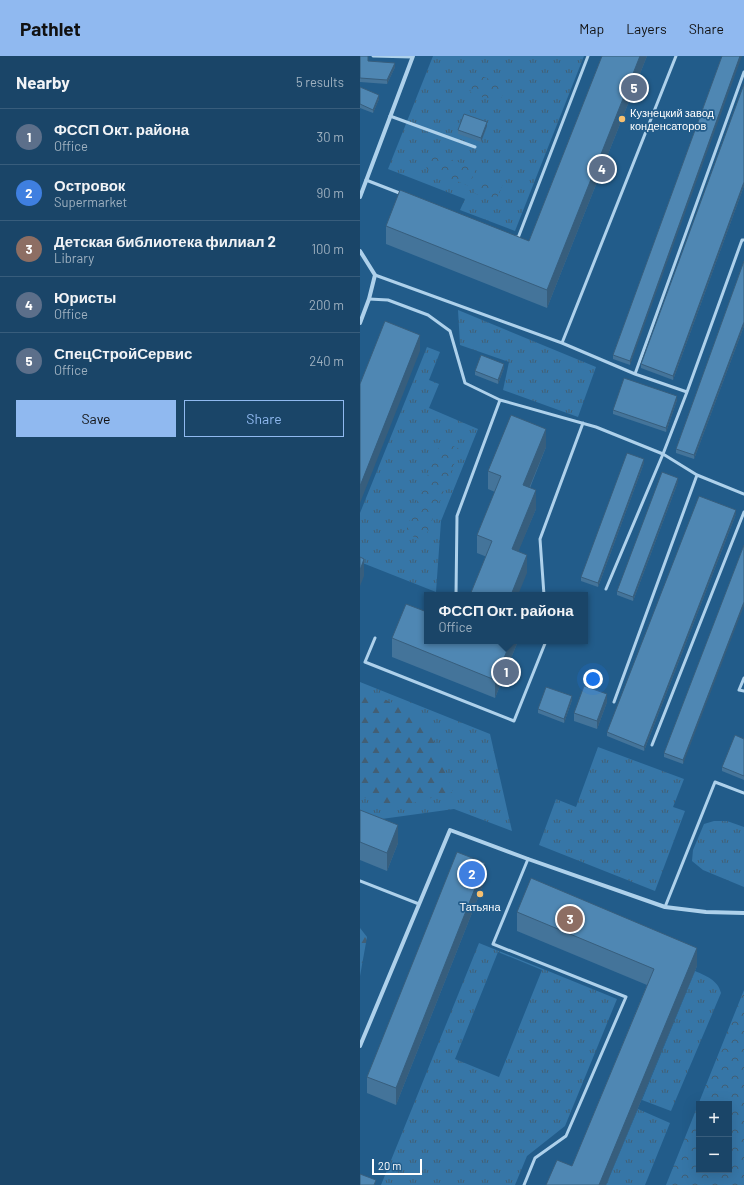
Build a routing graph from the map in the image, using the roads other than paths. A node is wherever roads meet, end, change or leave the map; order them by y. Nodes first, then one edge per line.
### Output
1 (374, 56) edge
2 (588, 56) edge
3 (676, 56) edge
4 (412, 57) edge
5 (744, 72) edge
6 (390, 116) junction
7 (476, 148) dead end
8 (366, 180) junction
9 (406, 195) edge
10 (360, 197) edge
11 (511, 236) edge
12 (744, 240) edge
13 (360, 251) edge
14 (375, 275) junction
15 (369, 299) junction
16 (360, 323) edge
17 (562, 343) junction
18 (634, 374) junction
19 (687, 392) junction
20 (500, 400) junction
21 (583, 423) junction
22 (663, 454) junction
23 (697, 475) junction
24 (744, 494) edge
25 (744, 512) edge
26 (606, 589) dead end
27 (456, 592) edge
28 (544, 592) edge
29 (375, 638) dead end
30 (545, 644) edge
31 (744, 678) edge
32 (744, 691) edge
33 (614, 702) dead end
34 (652, 745) dead end
35 (744, 793) edge
36 (528, 859) junction
37 (360, 881) edge
38 (419, 904) junction
39 (665, 907) junction
40 (744, 913) edge
41 (360, 1046) edge
42 (524, 1185) edge

1 - 4 lane
2 - 11 lane
3 - 17 lane
4 - 6 street
5 - 18 lane
6 - 7 lane
6 - 8 street
8 - 9 lane
8 - 10 street
12 - 19 lane
13 - 14 street
14 - 15 street
14 - 17 lane
15 - 16 street
15 - 20 lane
17 - 18 lane
18 - 19 lane
19 - 22 lane
20 - 21 lane
20 - 27 lane
21 - 22 lane
21 - 28 lane
22 - 23 lane
22 - 26 lane
23 - 24 lane
23 - 33 lane
25 - 34 lane
29 - 30 lane
31 - 32 lane
35 - 39 lane
36 - 38 street
36 - 39 street
36 - 42 lane
37 - 38 lane
38 - 41 street
39 - 40 street

